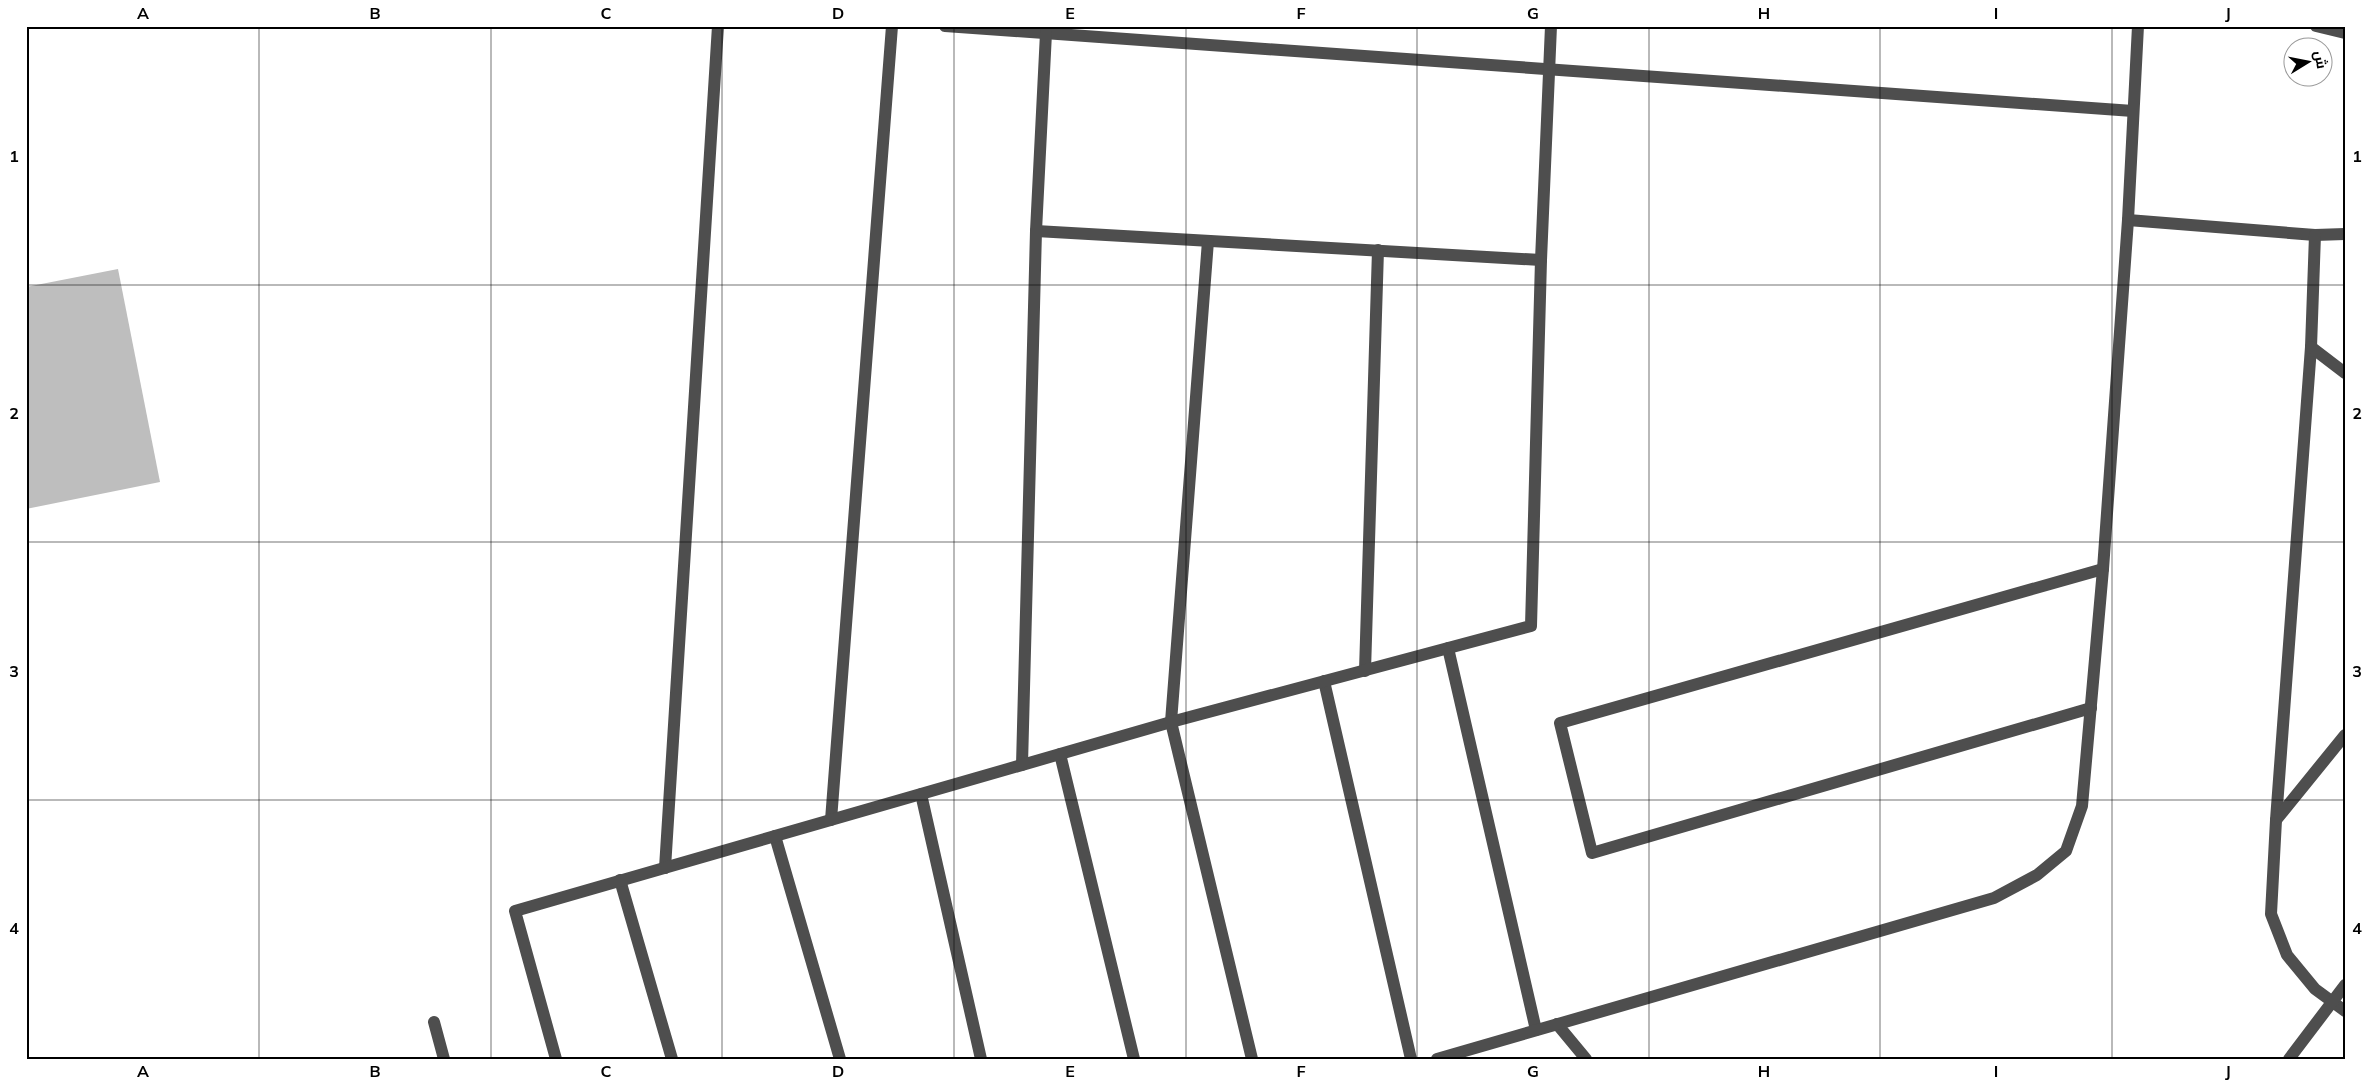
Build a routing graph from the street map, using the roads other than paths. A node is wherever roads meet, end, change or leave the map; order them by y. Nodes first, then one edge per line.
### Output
1 (718, 26) edge
2 (892, 26) edge
3 (945, 26) edge
4 (1550, 26) edge
5 (2138, 26) edge
6 (2316, 26) edge
7 (1086, 31) edge
8 (1046, 33) junction
9 (2345, 33) edge
10 (1548, 69) junction
11 (2133, 111) junction
12 (2128, 220) junction
13 (1036, 231) junction
14 (2345, 234) edge
15 (2315, 235) junction
16 (1208, 241) junction
17 (1378, 250) junction
18 (1540, 260) junction
19 (2311, 348) junction
20 (2345, 373) edge
21 (2103, 568) junction
22 (1448, 648) junction
23 (1365, 671) junction
24 (1324, 681) junction
25 (2091, 708) junction
26 (1171, 722) junction
27 (2345, 735) edge
28 (1060, 754) junction
29 (1022, 765) junction
30 (921, 794) junction
31 (831, 820) junction
32 (2276, 820) junction
33 (776, 836) junction
34 (665, 868) junction
35 (620, 880) junction
36 (2345, 985) edge
37 (2332, 1001) junction
38 (2345, 1011) edge
39 (434, 1022) dead end
40 (1557, 1024) junction
41 (1536, 1030) junction
42 (444, 1059) edge
43 (556, 1059) edge
44 (672, 1059) edge
45 (840, 1059) edge
46 (981, 1059) edge
47 (1134, 1059) edge
48 (1252, 1059) edge
49 (1411, 1059) edge
50 (1437, 1059) edge
51 (1586, 1059) edge
52 (2289, 1059) edge

1 - 34 street
2 - 31 street
3 - 8 street
4 - 10 street
5 - 11 street
6 - 9 street
7 - 8 street
7 - 10 street
8 - 13 street
10 - 11 street
10 - 18 street
11 - 12 street
12 - 15 street
12 - 21 street
13 - 16 street
13 - 29 street
14 - 15 street
15 - 19 street
16 - 17 street
16 - 26 street
17 - 18 street
17 - 23 street
18 - 22 street
19 - 20 street
19 - 32 street
21 - 25 street
21 - 25 street
22 - 23 street
22 - 41 street
23 - 24 street
24 - 26 street
24 - 49 street
25 - 40 street
26 - 28 street
26 - 48 street
27 - 32 street
28 - 29 street
28 - 47 street
29 - 30 street
30 - 31 street
30 - 46 street
31 - 33 street
32 - 37 street
33 - 34 street
33 - 45 street
34 - 35 street
35 - 43 street
35 - 44 street
36 - 37 street
37 - 38 street
37 - 52 street
39 - 42 street
40 - 41 street
40 - 51 street
41 - 50 street

